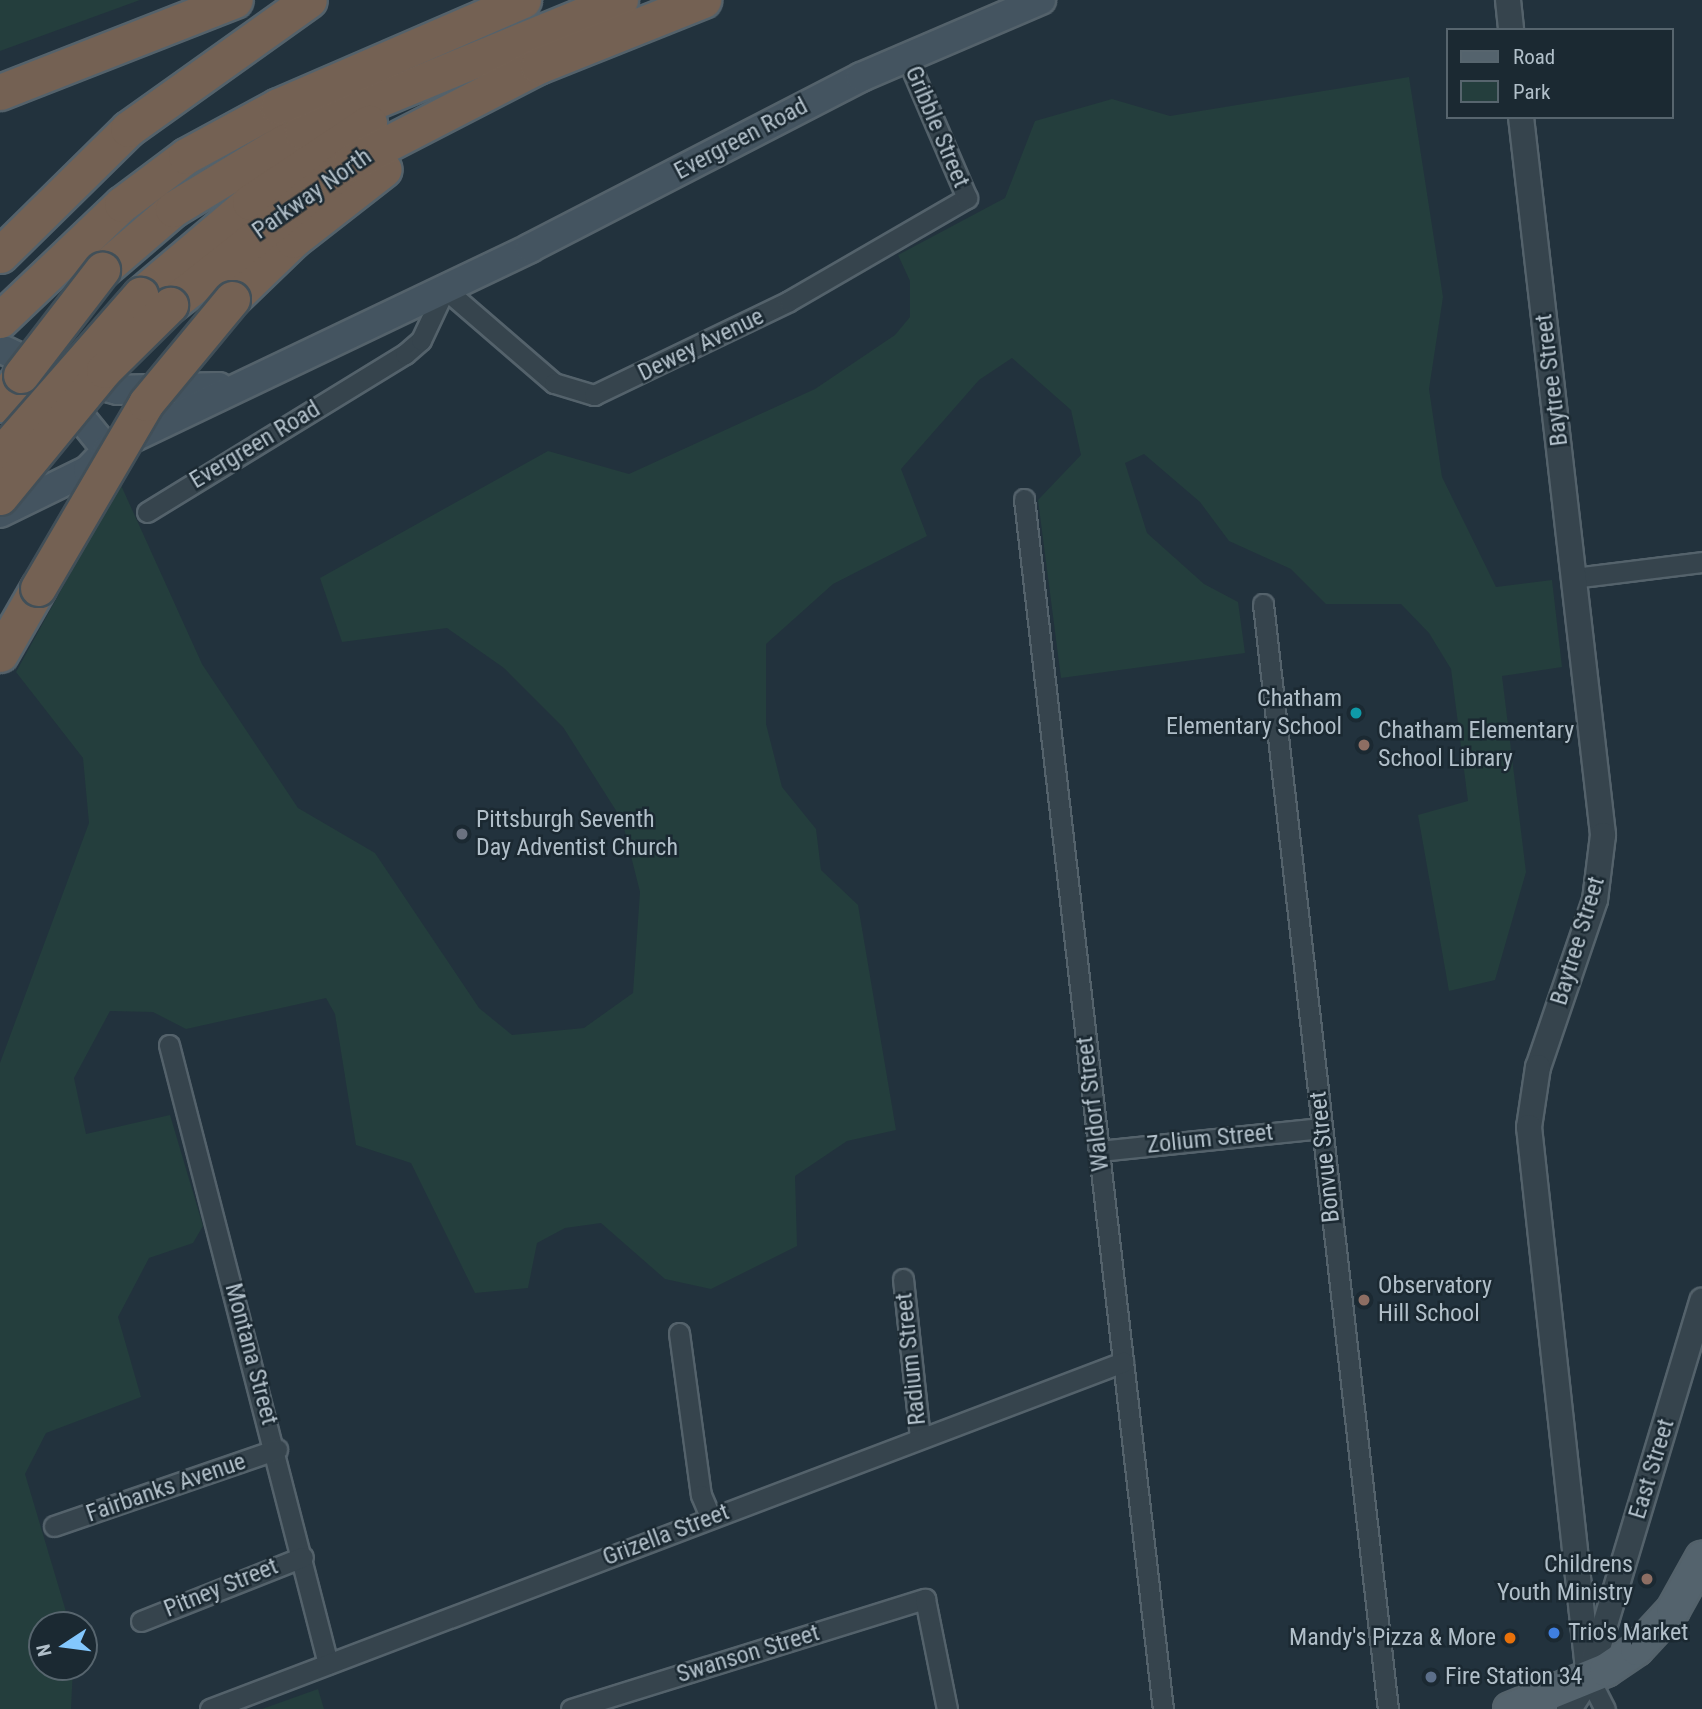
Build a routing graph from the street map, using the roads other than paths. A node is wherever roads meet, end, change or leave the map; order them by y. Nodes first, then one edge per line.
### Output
1 (235, 0) edge
2 (309, 0) edge
3 (523, 0) edge
4 (621, 0) edge
5 (703, 0) edge
6 (1041, 0) edge
7 (1508, 0) edge
8 (573, 20) junction
9 (1511, 28) edge
10 (906, 56) junction
11 (538, 66) junction
12 (0, 92) edge
13 (1521, 119) edge
14 (967, 198) joint
15 (6, 248) edge
16 (445, 289) junction
17 (155, 300) junction
18 (5, 358) edge
19 (242, 383) junction
20 (0, 404) edge
21 (107, 450) junction
22 (0, 455) edge
23 (0, 492) edge
24 (0, 497) edge
25 (1024, 499) dead end
26 (147, 512) dead end
27 (0, 513) edge
28 (1702, 562) edge
29 (1574, 578) junction
30 (1263, 604) dead end
31 (0, 654) edge
32 (169, 1045) dead end
33 (1322, 1128) junction
34 (1099, 1151) junction
35 (903, 1279) dead end
36 (1702, 1301) edge
37 (679, 1334) dead end
38 (1123, 1362) junction
39 (920, 1438) junction
40 (277, 1449) junction
41 (710, 1518) junction
42 (54, 1526) dead end
43 (303, 1557) junction
44 (1702, 1558) edge
45 (141, 1621) dead end
46 (328, 1664) junction
47 (1589, 1678) junction
48 (210, 1709) edge
49 (571, 1709) edge
50 (947, 1709) edge
51 (1163, 1709) edge
52 (1388, 1709) edge
53 (1510, 1709) edge
54 (1569, 1709) edge
55 (1605, 1709) edge

1 - 12 highway
2 - 15 highway
3 - 18 highway
4 - 8 highway
5 - 11 highway, Parkway North
6 - 10 main road, Evergreen Road
7 - 9 street
8 - 17 highway
8 - 18 highway, bridge
10 - 14 street, Gribble Street
10 - 16 main road, Evergreen Road
11 - 17 highway, Parkway North
11 - 31 highway, bridge
13 - 29 street, Baytree Street
14 - 16 street, Dewey Avenue
16 - 19 main road, Evergreen Road
16 - 26 street, Evergreen Road
17 - 22 highway, bridge
17 - 24 highway, Parkway North, bridge
18 - 19 main road, Evergreen Road
18 - 20 highway
18 - 21 main road
19 - 21 main road, Evergreen Road
21 - 23 main road
21 - 27 main road
25 - 34 street, Waldorf Street
28 - 29 street
29 - 47 street, Baytree Street
30 - 33 street, Bonvue Street
32 - 40 street, Montana Street
33 - 34 street, Zolium Street
33 - 52 street, Bonvue Street
34 - 38 street, Waldorf Street
35 - 39 street, Radium Street
36 - 47 street, East Street
37 - 41 street
38 - 39 street, Grizella Street
38 - 51 street, Waldorf Street
39 - 41 street, Grizella Street
40 - 42 street, Fairbanks Avenue
40 - 43 street, Montana Street
41 - 46 street, Grizella Street
43 - 45 street, Pitney Street
43 - 46 street, Montana Street
44 - 47 main road
46 - 48 street, Grizella Street
47 - 53 main road
47 - 54 street, East Street
47 - 55 street
49 - 50 street, Swanson Street

